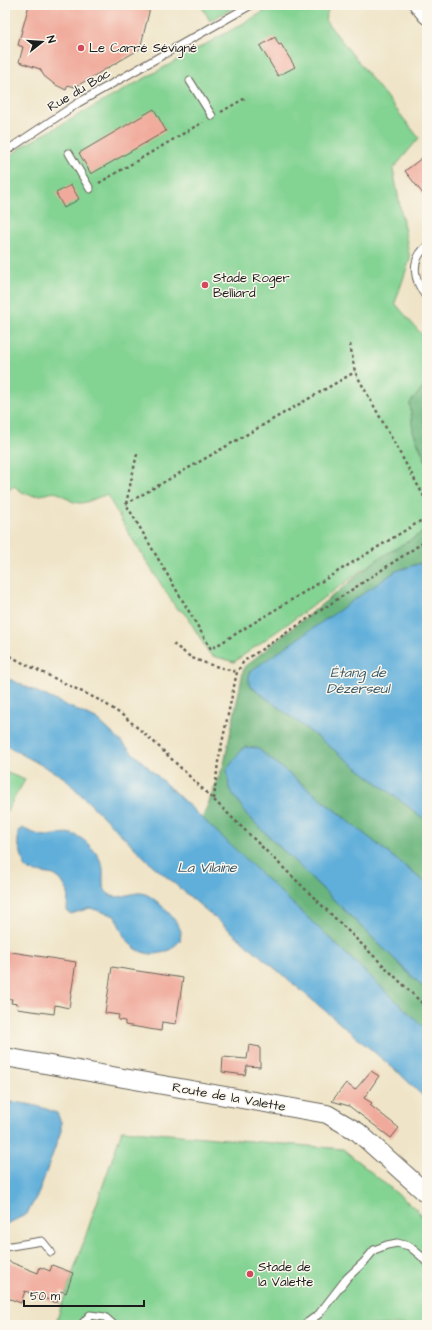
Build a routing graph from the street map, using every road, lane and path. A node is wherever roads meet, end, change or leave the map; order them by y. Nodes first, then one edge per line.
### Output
1 (9, 5) edge
2 (251, 5) edge
3 (366, 5) edge
4 (419, 5) edge
5 (369, 8) dead end
6 (427, 15) edge
7 (5, 22) edge
8 (190, 81) dead end
9 (247, 97) dead end
10 (212, 116) junction
11 (5, 150) edge
12 (69, 153) dead end
13 (90, 189) joint
14 (427, 246) edge
15 (427, 298) edge
16 (350, 344) dead end
17 (355, 372) junction
18 (427, 407) edge
19 (427, 438) edge
20 (137, 454) dead end
21 (427, 502) edge
22 (126, 504) junction
23 (427, 516) edge
24 (427, 540) edge
25 (173, 644) dead end
26 (5, 653) edge
27 (237, 672) junction
28 (214, 800) junction
29 (427, 1008) edge
30 (5, 1057) edge
31 (427, 1194) edge
32 (5, 1247) edge
33 (51, 1252) dead end
34 (427, 1263) edge
35 (81, 1325) edge
36 (114, 1325) edge
37 (304, 1325) edge

1 - 7 path
2 - 11 lane, Rue du Bac
3 - 5 path
4 - 6 street
8 - 10 lane
9 - 10 path
10 - 13 path
12 - 13 lane
14 - 15 lane
16 - 17 path
17 - 21 path
17 - 22 path
18 - 19 path
20 - 22 path
22 - 23 path
24 - 27 path
25 - 27 path
26 - 28 path
27 - 28 path
28 - 29 path
30 - 31 street, Route de la Valette
32 - 33 lane
34 - 37 lane
35 - 36 lane

